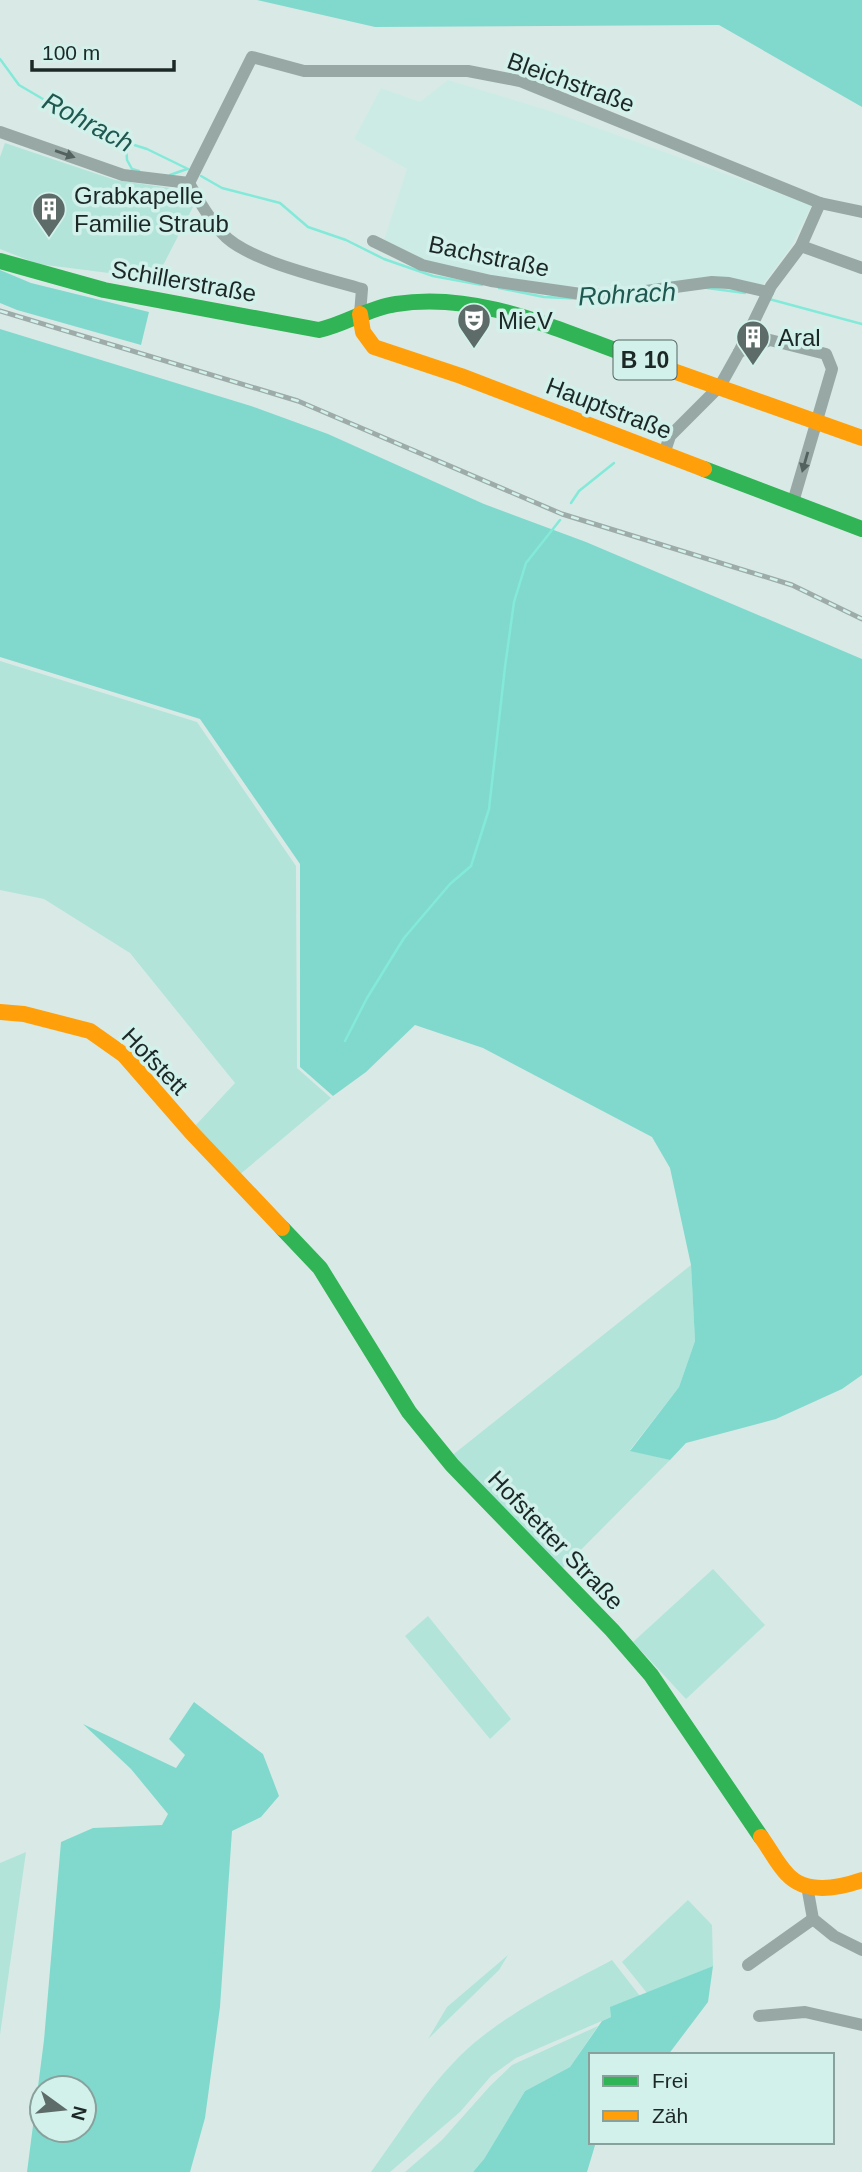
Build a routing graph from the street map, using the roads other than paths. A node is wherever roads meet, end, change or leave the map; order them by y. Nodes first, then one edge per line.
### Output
1 (0, 132) edge
2 (189, 183) junction
3 (820, 203) junction
4 (862, 212) edge
5 (373, 241) dead end
6 (801, 246) junction
7 (0, 261) edge
8 (862, 268) edge
9 (768, 293) junction
10 (360, 314) junction
11 (331, 327) junction
12 (366, 341) junction
13 (740, 352) junction
14 (720, 386) junction
15 (817, 422) junction
16 (862, 438) edge
17 (664, 454) junction
18 (793, 502) junction
19 (862, 529) edge
20 (0, 1012) edge
21 (236, 1180) joint
22 (862, 1880) edge
23 (807, 1886) junction
24 (813, 1919) junction
25 (862, 1950) edge
26 (748, 1965) dead end
27 (759, 2016) dead end
28 (862, 2025) edge

1 -> 2 street
2 - 3 street, Bleichstraße
2 - 10 street
3 - 4 street, Bleichstraße
3 - 6 street
5 - 9 street, Bachstraße
6 - 8 street
6 - 9 street
7 - 11 street, Schillerstraße / B 10
9 - 13 street
10 - 11 street, Schillerstraße / B 10
10 - 12 street
10 - 14 street, B 10
11 - 12 street, Hauptstraße
12 - 17 street, Hauptstraße
13 - 14 street
13 - 15 street
14 - 15 street, B 10
14 - 17 street
15 - 16 street, B 10
15 -> 18 street
17 - 18 street, Hauptstraße
18 - 19 street, Hauptstraße
20 - 21 street, Hofstett
21 - 23 street, Hofstetter Straße
22 - 23 street
23 - 24 street
24 - 25 street
24 - 26 street
27 - 28 street

